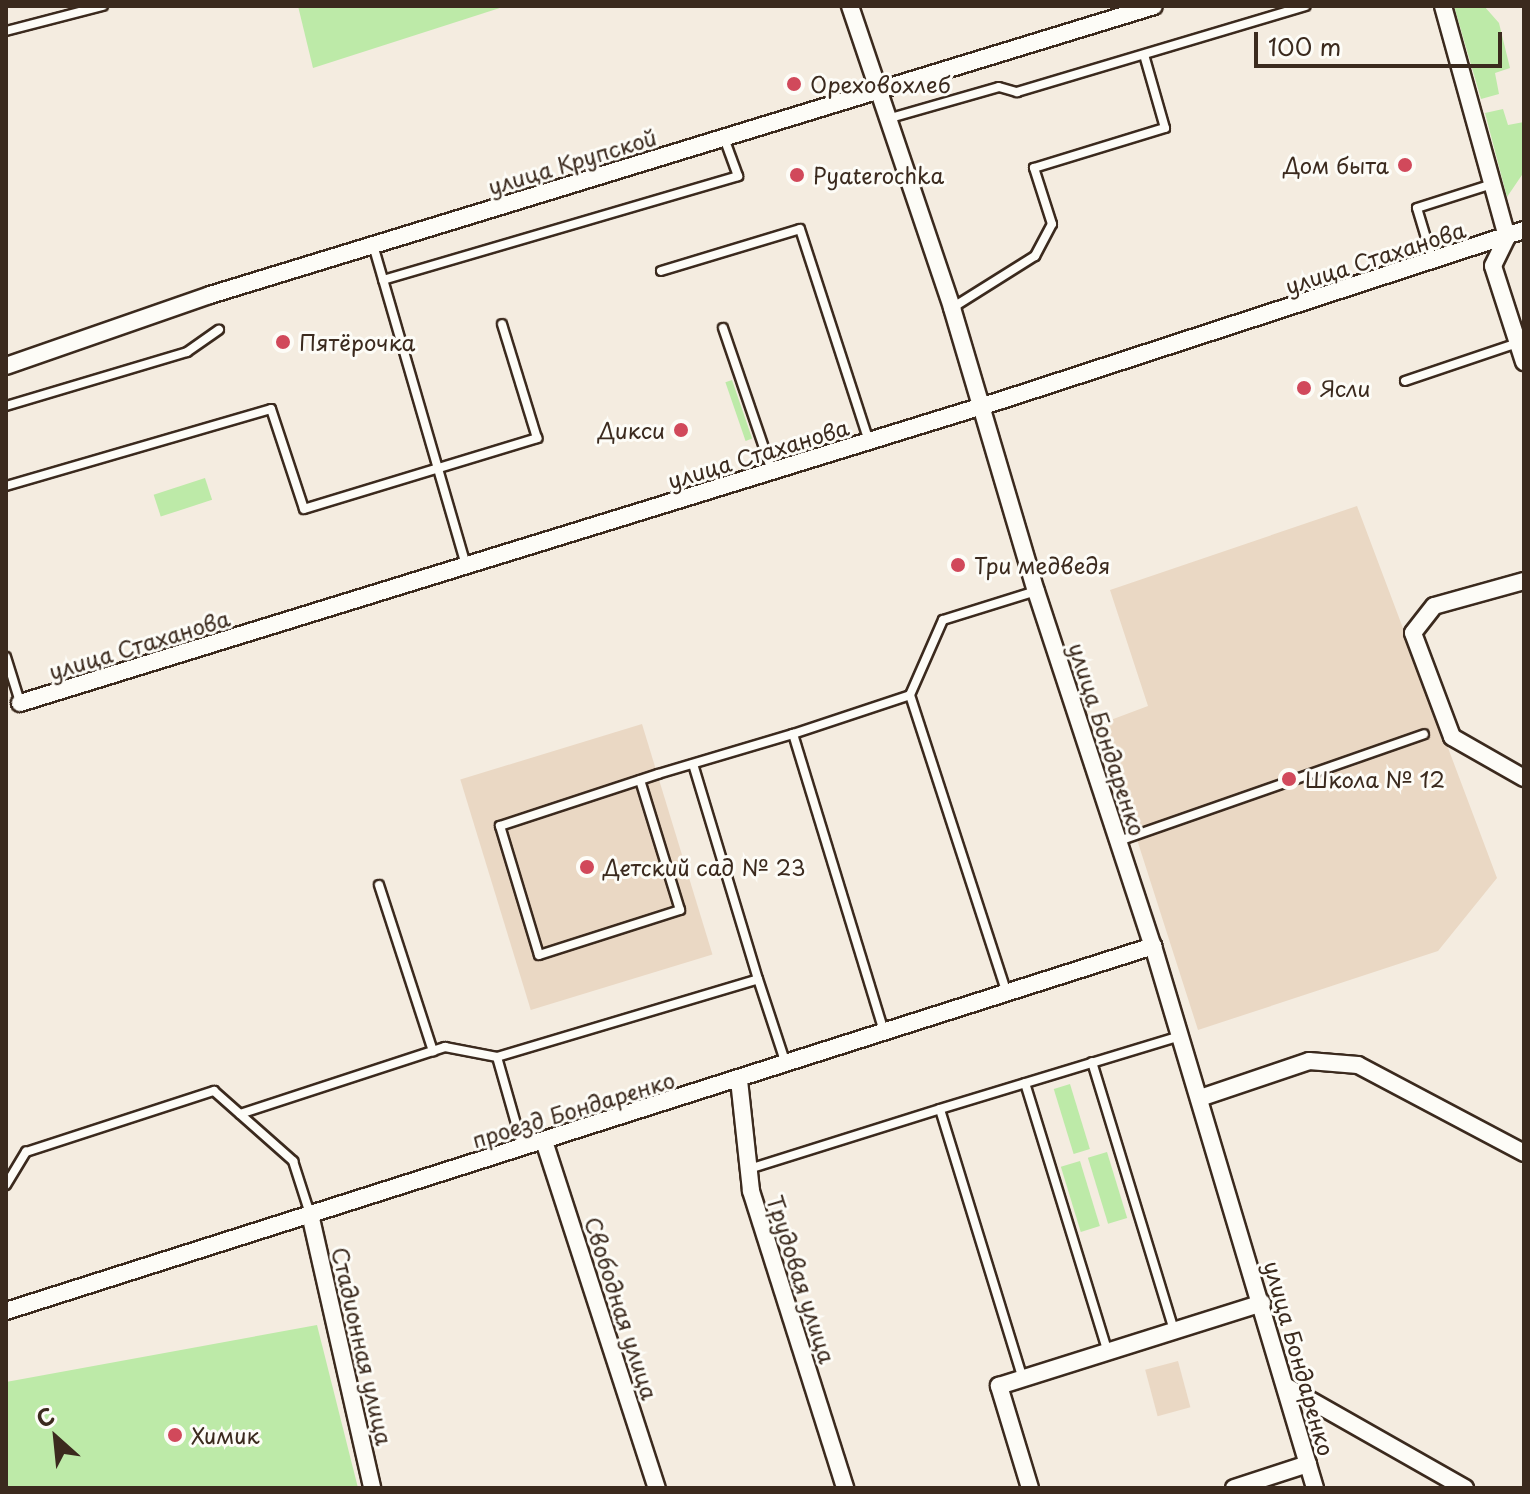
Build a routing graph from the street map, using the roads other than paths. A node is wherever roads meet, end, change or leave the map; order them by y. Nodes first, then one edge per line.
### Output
1 (103, 6) edge
2 (850, 6) edge
3 (1154, 6) edge
4 (1305, 6) edge
5 (1443, 6) edge
6 (6, 31) edge
7 (1144, 55) junction
8 (877, 91) junction
9 (886, 119) junction
10 (724, 138) junction
11 (1492, 184) junction
12 (1524, 230) edge
13 (1507, 237) junction
14 (373, 244) junction
15 (1433, 261) junction
16 (661, 271) dead end
17 (383, 280) junction
18 (952, 308) junction
19 (502, 324) dead end
20 (723, 328) dead end
21 (219, 330) dead end
22 (1518, 343) junction
23 (1524, 362) edge
24 (6, 366) edge
25 (1405, 381) dead end
26 (6, 406) edge
27 (981, 407) junction
28 (869, 442) junction
29 (439, 468) junction
30 (772, 472) junction
31 (6, 486) edge
32 (466, 566) junction
33 (1524, 581) edge
34 (1036, 591) junction
35 (6, 657) edge
36 (9, 678) edge
37 (910, 695) junction
38 (20, 703) joint
39 (793, 734) junction
40 (1424, 734) dead end
41 (693, 764) junction
42 (1524, 778) edge
43 (640, 780) junction
44 (1118, 841) junction
45 (379, 885) dead end
46 (1153, 946) junction
47 (758, 979) junction
48 (1007, 994) junction
49 (885, 1034) junction
50 (1180, 1036) junction
51 (433, 1051) junction
52 (497, 1057) junction
53 (1092, 1062) junction
54 (786, 1065) junction
55 (739, 1080) junction
56 (1025, 1083) junction
57 (1200, 1098) junction
58 (940, 1109) junction
59 (240, 1114) junction
60 (544, 1141) junction
61 (523, 1148) junction
62 (1524, 1153) edge
63 (749, 1169) junction
64 (6, 1185) edge
65 (310, 1214) junction
66 (1262, 1303) junction
67 (6, 1311) edge
68 (1174, 1330) junction
69 (1107, 1350) junction
70 (1022, 1376) junction
71 (1287, 1387) junction
72 (1308, 1464) junction
73 (372, 1488) edge
74 (657, 1488) edge
75 (845, 1488) edge
76 (1030, 1488) edge
77 (1234, 1488) edge
78 (1315, 1488) edge
79 (1465, 1488) edge

1 - 6 lane
2 - 8 street, улица Бондаренко
3 - 8 street, улица Крупской
4 - 7 lane
5 - 11 street
7 - 9 lane
7 - 18 lane
8 - 9 street, улица Бондаренко
8 - 10 street, улица Крупской
9 - 18 street, улица Бондаренко
10 - 14 street, улица Крупской
10 - 17 lane
11 - 13 street
11 - 15 lane
12 - 13 street, улица Стаханова
13 - 15 street, улица Стаханова
13 - 22 street
14 - 17 lane
14 - 24 street, улица Крупской
15 - 27 street, улица Стаханова
16 - 28 lane
17 - 29 lane
18 - 27 street, улица Бондаренко
19 - 29 lane
20 - 30 lane
21 - 26 lane
22 - 23 street
22 - 25 lane
27 - 28 street, улица Стаханова
27 - 34 street, улица Бондаренко
28 - 30 street, улица Стаханова
29 - 31 lane
29 - 32 lane
30 - 32 street, улица Стаханова
32 - 38 street, улица Стаханова
33 - 42 street
34 - 37 lane
34 - 44 street, улица Бондаренко
35 - 36 lane
36 - 38 lane
37 - 39 lane
37 - 48 lane
39 - 41 lane
39 - 49 lane
40 - 44 lane
41 - 43 lane
41 - 47 lane
43 - 43 lane
44 - 46 street, улица Бондаренко
45 - 51 lane
46 - 48 street, проезд Бондаренко
46 - 50 street, улица Бондаренко
47 - 52 lane
47 - 54 lane
48 - 49 street, проезд Бондаренко
49 - 54 street, проезд Бондаренко
50 - 53 lane
50 - 57 street, улица Бондаренко
51 - 52 lane
51 - 59 lane
52 - 61 lane
53 - 56 lane
53 - 68 lane
54 - 55 street, проезд Бондаренко
55 - 60 street, проезд Бондаренко
55 - 63 street, Трудовая улица
56 - 58 lane
56 - 69 lane
57 - 62 street
57 - 66 street, улица Бондаренко
58 - 63 lane
58 - 70 lane
59 - 64 lane
59 - 65 lane
60 - 61 street, проезд Бондаренко
60 - 74 street, Свободная улица
61 - 65 street, проезд Бондаренко
63 - 75 street, Трудовая улица
65 - 67 street, проезд Бондаренко
65 - 73 street, Стадионная улица
66 - 68 street
66 - 71 street, улица Бондаренко
68 - 69 street
69 - 70 street
70 - 76 street
71 - 72 street, улица Бондаренко
71 - 79 street
72 - 77 street
72 - 78 street, улица Бондаренко

